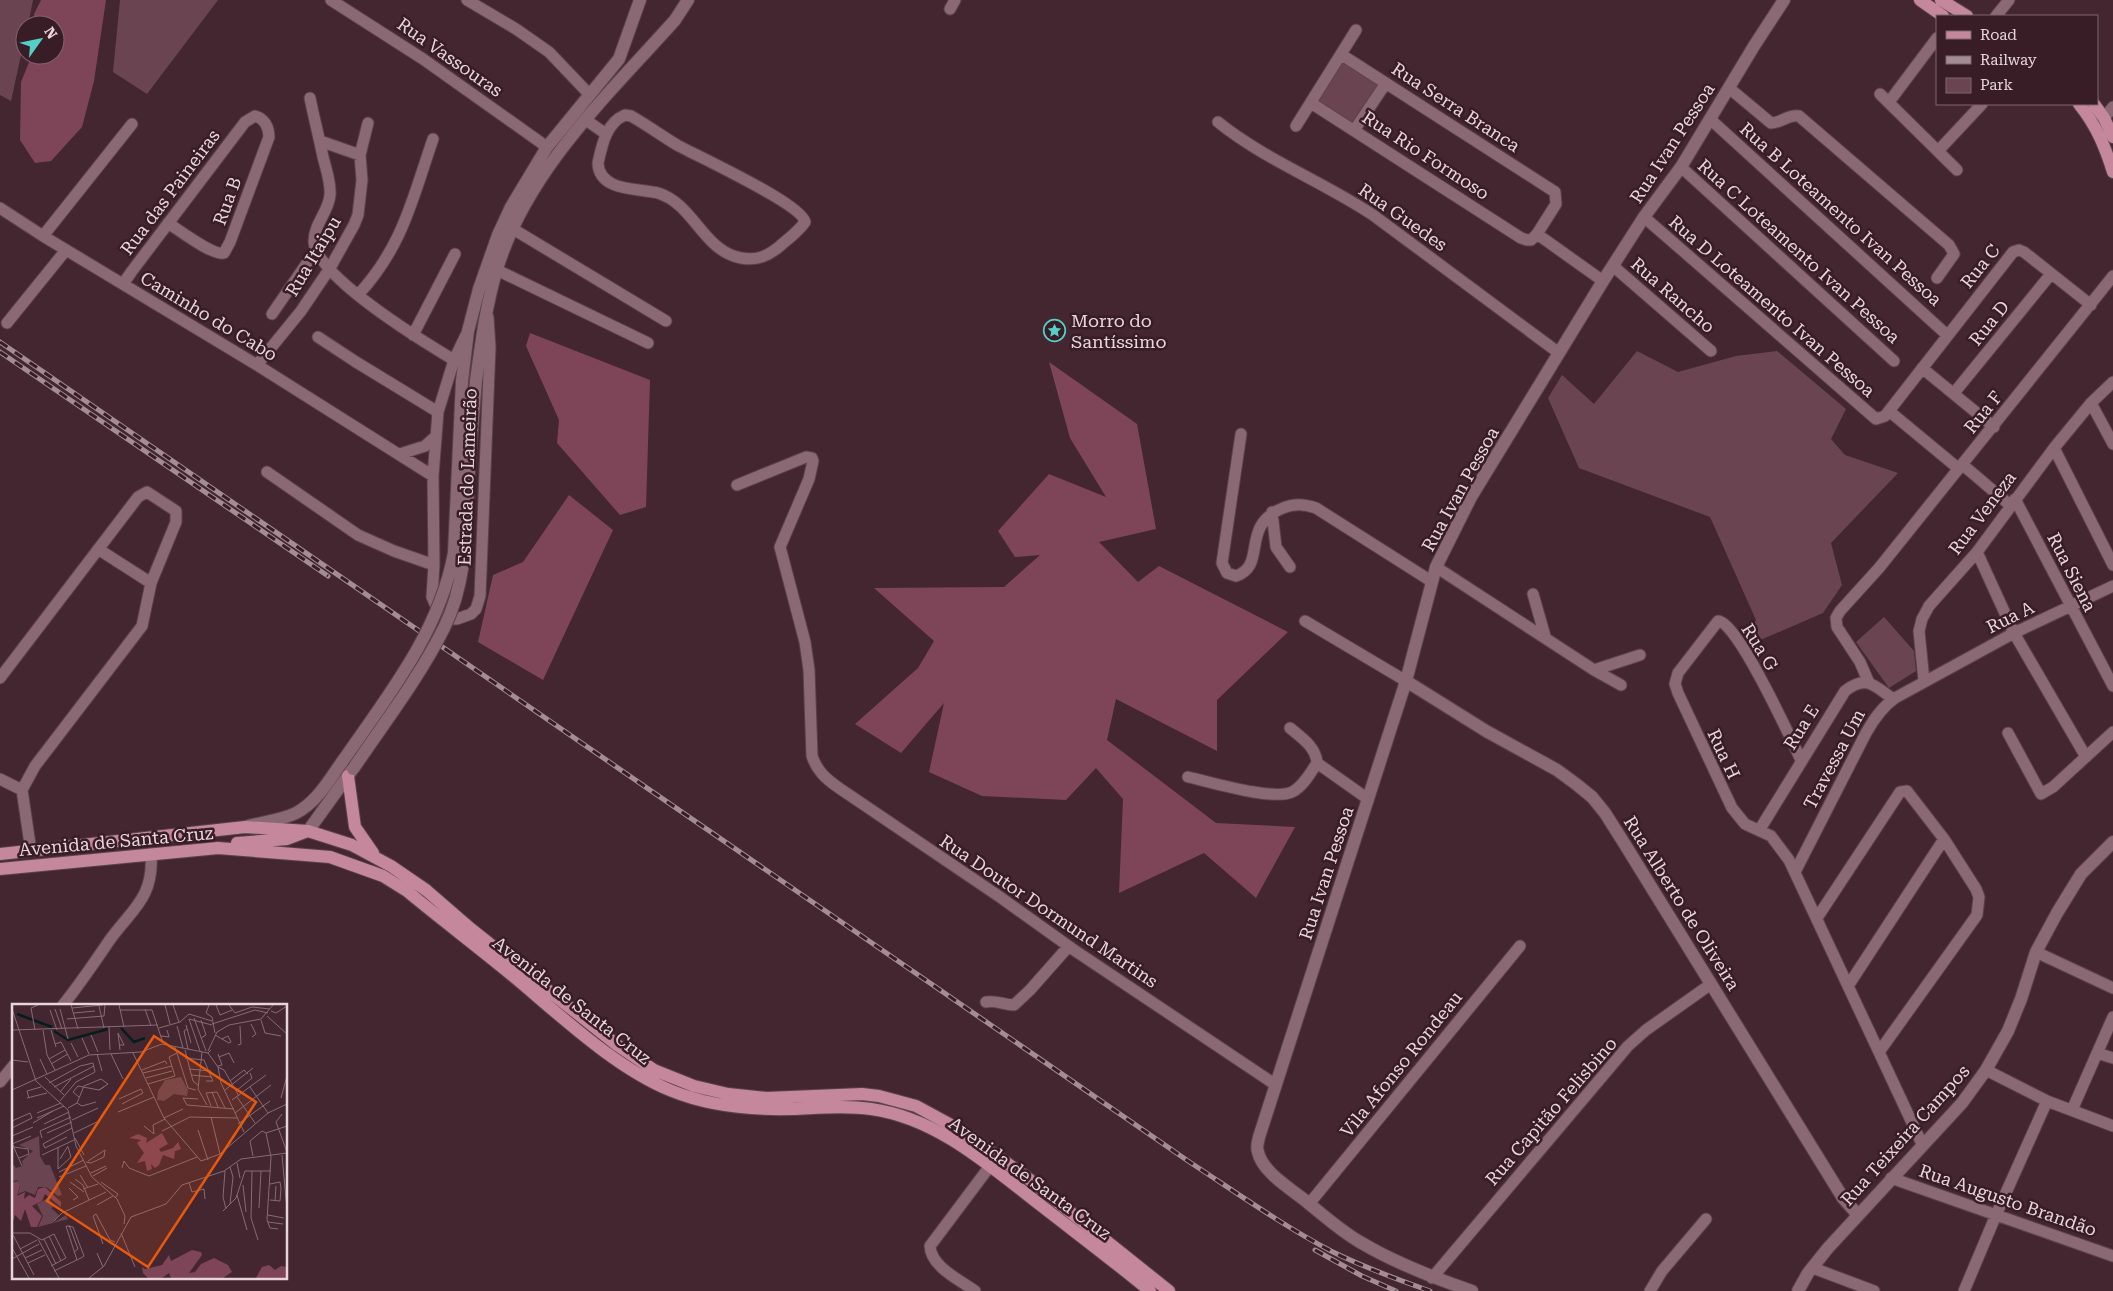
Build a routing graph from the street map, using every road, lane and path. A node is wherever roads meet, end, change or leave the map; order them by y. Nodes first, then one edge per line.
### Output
1 (331, 0) edge
2 (467, 0) edge
3 (640, 0) edge
4 (677, 0) edge
5 (688, 0) edge
6 (1784, 0) edge
7 (1920, 0) edge
8 (1941, 0) edge
9 (2009, 0) edge
10 (1942, 15) edge
11 (1965, 15) edge
12 (1997, 15) edge
13 (675, 20) junction
14 (1356, 30) dead end
15 (1936, 39) edge
16 (1342, 55) junction
17 (1386, 83) junction
18 (1729, 88) junction
19 (590, 95) junction
20 (310, 98) dead end
21 (1311, 103) junction
22 (1981, 105) edge
23 (2080, 105) edge
24 (2095, 105) edge
25 (2113, 107) edge
26 (2104, 118) junction
27 (1710, 119) junction
28 (586, 120) junction
29 (245, 122) joint
30 (1218, 122) dead end
31 (368, 123) dead end
32 (132, 124) dead end
33 (1296, 126) dead end
34 (1354, 130) junction
35 (606, 134) junction
36 (2113, 137) edge
37 (433, 139) dead end
38 (320, 141) junction
39 (547, 147) junction
40 (1938, 151) junction
41 (360, 155) junction
42 (1681, 167) junction
43 (1957, 170) dead end
44 (2113, 172) edge
45 (0, 208) edge
46 (1644, 217) junction
47 (168, 224) junction
48 (512, 229) junction
49 (1537, 234) junction
50 (43, 236) junction
51 (66, 250) junction
52 (316, 250) junction
53 (455, 254) dead end
54 (1613, 266) junction
55 (330, 268) junction
56 (496, 270) junction
57 (2051, 274) junction
58 (2113, 276) edge
59 (1937, 278) dead end
60 (1603, 280) junction
61 (123, 284) junction
62 (358, 295) junction
63 (2091, 305) junction
64 (272, 314) dead end
65 (487, 314) junction
66 (666, 321) dead end
67 (7, 322) dead end
68 (468, 332) junction
69 (413, 335) junction
70 (1947, 335) junction
71 (318, 337) dead end
72 (648, 343) dead end
73 (1711, 350) dead end
74 (1559, 354) junction
75 (454, 360) junction
76 (1894, 361) dead end
77 (257, 365) junction
78 (1922, 368) junction
79 (2113, 382) edge
80 (1954, 393) junction
81 (2091, 404) junction
82 (1889, 411) junction
83 (438, 412) junction
84 (1994, 426) junction
85 (1241, 434) dead end
86 (436, 436) junction
87 (2113, 444) edge
88 (2054, 448) junction
89 (400, 454) junction
90 (1961, 467) junction
91 (267, 472) dead end
92 (433, 476) junction
93 (737, 485) dead end
94 (2013, 502) junction
95 (1272, 512) junction
96 (98, 549) junction
97 (1977, 552) junction
98 (434, 564) junction
99 (2113, 565) edge
100 (1290, 567) dead end
101 (1436, 567) junction
102 (1431, 581) junction
103 (151, 583) junction
104 (2113, 586) edge
105 (1533, 594) dead end
106 (2070, 608) junction
107 (1305, 621) dead end
108 (2014, 633) junction
109 (1545, 636) junction
110 (1640, 655) dead end
111 (1594, 670) junction
112 (0, 678) edge
113 (1675, 678) joint
114 (1406, 680) junction
115 (1924, 682) junction
116 (1869, 683) junction
117 (1621, 685) dead end
118 (2113, 686) edge
119 (1893, 699) junction
120 (1290, 728) dead end
121 (2113, 732) edge
122 (2008, 733) dead end
123 (2086, 757) junction
124 (1801, 760) junction
125 (1317, 762) junction
126 (348, 769) junction
127 (1188, 777) dead end
128 (0, 779) edge
129 (22, 790) junction
130 (1368, 799) junction
131 (245, 826) junction
132 (1760, 829) junction
133 (308, 831) junction
134 (1944, 839) junction
135 (2113, 842) edge
136 (218, 848) junction
137 (31, 852) junction
138 (0, 854) edge
139 (152, 854) junction
140 (377, 857) junction
141 (0, 869) edge
142 (1795, 872) junction
143 (1817, 918) junction
144 (1068, 946) junction
145 (1520, 946) dead end
146 (2036, 952) junction
147 (1711, 984) junction
148 (1848, 986) junction
149 (2113, 988) edge
150 (986, 1002) dead end
151 (64, 1004) edge
152 (2113, 1017) edge
153 (1879, 1052) junction
154 (2097, 1053) junction
155 (2113, 1058) edge
156 (12, 1067) edge
157 (1986, 1070) junction
158 (0, 1082) edge
159 (1276, 1085) junction
160 (2047, 1101) junction
161 (2072, 1110) junction
162 (2113, 1126) edge
163 (1922, 1144) junction
164 (990, 1166) junction
165 (1891, 1178) junction
166 (1309, 1204) junction
167 (1996, 1214) junction
168 (1858, 1215) junction
169 (1706, 1219) dead end
170 (2113, 1256) edge
171 (1812, 1268) junction
172 (1432, 1278) junction
173 (975, 1291) edge
174 (1150, 1291) edge
175 (1168, 1291) edge
176 (1472, 1291) edge
177 (1650, 1291) edge
178 (1798, 1291) edge
179 (1874, 1291) edge
180 (1964, 1291) edge

1 - 39 street, Rua Vassouras
2 - 19 street
3 - 19 street, Estrada do Lameirão
4 - 13 street
5 - 13 street, Estrada do Lameirão
6 - 18 street, Rua Ivan Pessoa
7 - 10 main road
8 - 11 main road
9 - 12 street
13 - 28 street, Estrada do Lameirão
14 - 16 street
15 - 40 street
16 - 17 street, Rua Serra Branca
16 - 21 street
17 - 34 street
17 - 49 street, Rua Serra Branca
18 - 27 street, Rua Ivan Pessoa
18 - 59 street
19 - 39 street, Estrada do Lameirão
20 - 38 street
21 - 33 street
21 - 34 street, Rua Rio Formoso
22 - 40 street
23 - 44 main road
24 - 26 main road
25 - 26 street
26 - 36 main road
27 - 42 street, Rua Ivan Pessoa
27 - 70 street, Rua B Loteamento Ivan Pessoa
28 - 35 street
28 - 48 street, Estrada do Lameirão
29 - 47 street, Rua das Paineiras
29 - 47 street, Rua B
30 - 74 street, Rua Guedes
31 - 41 street, Rua Itaipu
32 - 50 street
34 - 49 street, Rua Rio Formoso
35 - 35 street
37 - 62 street
38 - 41 street
38 - 52 street
39 - 68 street, Estrada do Lameirão
40 - 43 street
41 - 55 street, Rua Itaipu
42 - 46 street, Rua Ivan Pessoa
42 - 76 street, Rua C Loteamento Ivan Pessoa
45 - 50 street, Caminho do Cabo
46 - 54 street, Rua Ivan Pessoa
46 - 82 street, Rua D Loteamento Ivan Pessoa
47 - 61 street, Rua das Paineiras
48 - 56 street, Estrada do Lameirão
48 - 66 street
49 - 60 street
50 - 51 street, Caminho do Cabo
51 - 61 street, Caminho do Cabo
51 - 67 street
52 - 55 street
52 - 64 street
53 - 69 street
54 - 60 street, Rua Ivan Pessoa
54 - 73 street, Rua Rancho
55 - 62 street
55 - 77 street, Rua Itaipu
56 - 65 street, Estrada do Lameirão
56 - 72 street
57 - 63 street
57 - 70 street, Rua C
57 - 80 street, Rua D
58 - 63 street, Rua F
60 - 74 street, Rua Ivan Pessoa
61 - 77 street, Caminho do Cabo
62 - 69 street
63 - 84 street, Rua F
65 - 98 street, Estrada do Lameirão
65 - 126 street, Estrada do Lameirão, bridge
68 - 75 street, Estrada do Lameirão
68 - 126 street, Estrada do Lameirão, bridge
69 - 75 street
70 - 78 street, Rua D
71 - 83 street
74 - 101 street, Rua Ivan Pessoa
75 - 83 street, Estrada do Lameirão
77 - 89 street, Caminho do Cabo
78 - 80 street
78 - 82 street
79 - 81 street, Rua Veneza
80 - 84 street
81 - 87 street
81 - 88 street, Rua Veneza
82 - 90 street
83 - 86 street, Estrada do Lameirão
84 - 90 street, Rua F
85 - 95 street
86 - 89 street
86 - 92 street, Estrada do Lameirão
88 - 94 street, Rua Veneza
88 - 99 street
89 - 92 street, Caminho do Cabo
90 - 94 street
90 - 116 street, Rua F
91 - 98 street
92 - 98 street, Estrada do Lameirão
93 - 144 street, Rua Doutor Dormund Martins
94 - 97 street, Rua Veneza
94 - 106 street, Rua Siena
95 - 100 street
95 - 102 street
96 - 103 street
96 - 103 street
96 - 112 street
97 - 108 street
97 - 115 street, Rua Veneza
101 - 102 street, Rua Ivan Pessoa
101 - 109 street
102 - 114 street, Rua Ivan Pessoa
103 - 129 street
104 - 106 street, Rua A
105 - 109 street
106 - 108 street, Rua A
106 - 118 street, Rua Siena
107 - 114 street
108 - 115 street, Rua A
108 - 123 street
109 - 111 street
110 - 111 street
111 - 117 street
113 - 124 street, Rua G
113 - 132 street, Rua H
114 - 130 street, Rua Ivan Pessoa
114 - 147 street, Rua Alberto de Oliveira
115 - 119 street, Travessa Um
116 - 119 street
116 - 124 street, Rua E
119 - 142 street, Travessa Um
120 - 125 street
121 - 123 street
122 - 123 street
124 - 132 street, Rua E
125 - 127 street
125 - 130 street
126 - 131 street, Estrada do Lameirão
126 - 133 street, Estrada do Lameirão
126 - 140 main road
128 - 129 street
129 - 137 street
130 - 159 street, Rua Ivan Pessoa
131 - 133 main road, Avenida de Santa Cruz
131 - 137 main road, Avenida de Santa Cruz
132 - 142 street, Rua H
133 - 136 main road
133 - 140 main road, Avenida de Santa Cruz
134 - 143 street
134 - 148 street
134 - 153 street
135 - 146 street, Rua Teixeira Campos
136 - 139 main road, Avenida de Santa Cruz
136 - 164 main road, Avenida de Santa Cruz
137 - 138 main road, Avenida de Santa Cruz
139 - 141 main road, Avenida de Santa Cruz
139 - 151 street
140 - 175 main road, Avenida de Santa Cruz
142 - 143 street, Rua H
143 - 148 street, Rua H
144 - 150 street
144 - 159 street, Rua Doutor Dormund Martins
145 - 166 street, Vila Afonso Rondeau
146 - 149 street
146 - 157 street, Rua Teixeira Campos
147 - 168 street, Rua Alberto de Oliveira
147 - 172 street, Rua Capitão Felisbino
148 - 153 street, Rua H
152 - 154 street
153 - 163 street, Rua H
154 - 155 street
154 - 161 street
156 - 158 street
157 - 160 street
157 - 163 street, Rua Teixeira Campos
159 - 166 street, Rua Ivan Pessoa
160 - 161 street
160 - 167 street
161 - 162 street
163 - 165 street, Rua Teixeira Campos
164 - 173 street
164 - 174 main road, Avenida de Santa Cruz
165 - 167 street, Rua Augusto Brandão
165 - 168 street, Rua Teixeira Campos
166 - 172 street
167 - 170 street, Rua Augusto Brandão
167 - 180 street
168 - 171 street, Rua Teixeira Campos
169 - 177 street
171 - 178 street, Rua Teixeira Campos
171 - 179 street
172 - 176 street

